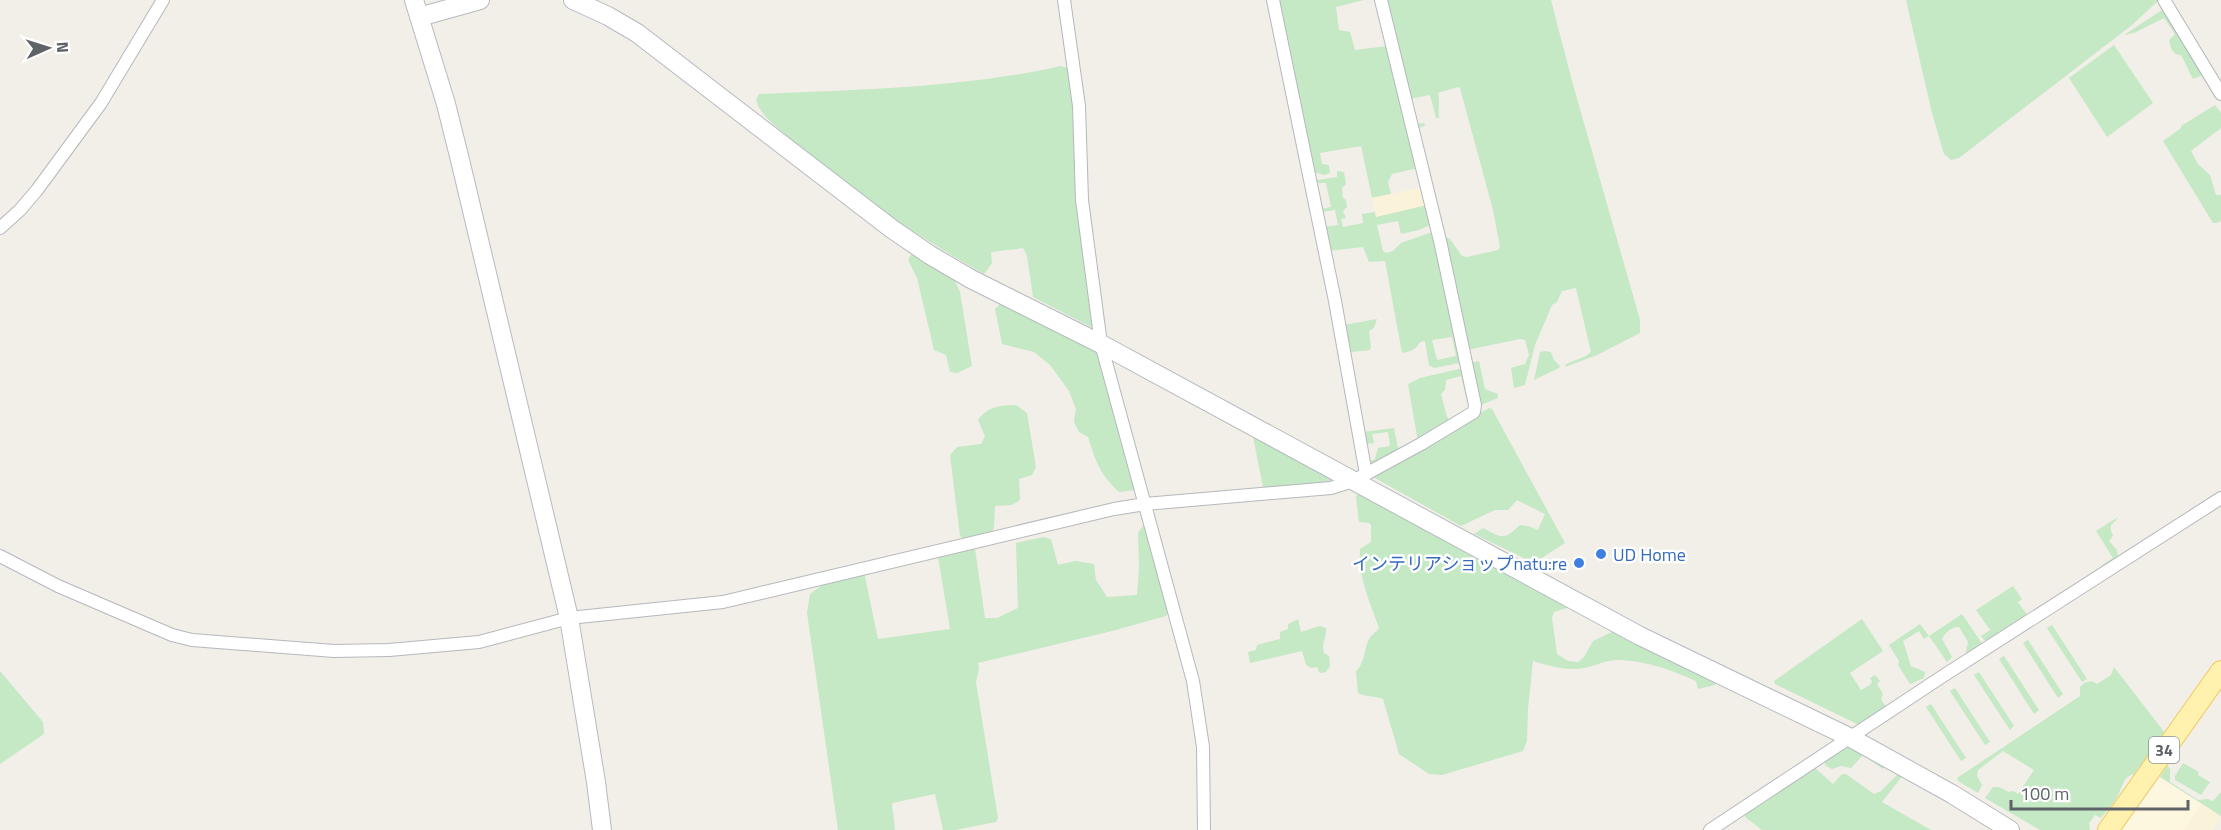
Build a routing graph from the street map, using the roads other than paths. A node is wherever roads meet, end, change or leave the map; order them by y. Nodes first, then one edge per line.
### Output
1 (163, 0) edge
2 (480, 0) edge
3 (573, 0) edge
4 (1064, 0) edge
5 (1273, 0) edge
6 (1381, 0) edge
7 (2164, 0) edge
8 (417, 8) edge
9 (2221, 94) edge
10 (0, 228) edge
11 (1101, 344) junction
12 (1360, 478) junction
13 (2221, 498) edge
14 (1145, 504) junction
15 (0, 556) edge
16 (569, 618) junction
17 (2221, 671) edge
18 (1851, 738) junction
19 (602, 830) edge
20 (1204, 830) edge
21 (1710, 830) edge
22 (2010, 830) edge
23 (2108, 830) edge

1 - 10 street
2 - 8 street
3 - 11 street
4 - 11 street
5 - 12 street
6 - 12 street
7 - 9 street
8 - 16 street
11 - 12 street
11 - 14 street
12 - 14 street
12 - 18 street
13 - 18 street
14 - 16 street
14 - 20 street
15 - 16 street
16 - 19 street
17 - 23 main road, 34
18 - 21 street
18 - 22 street

